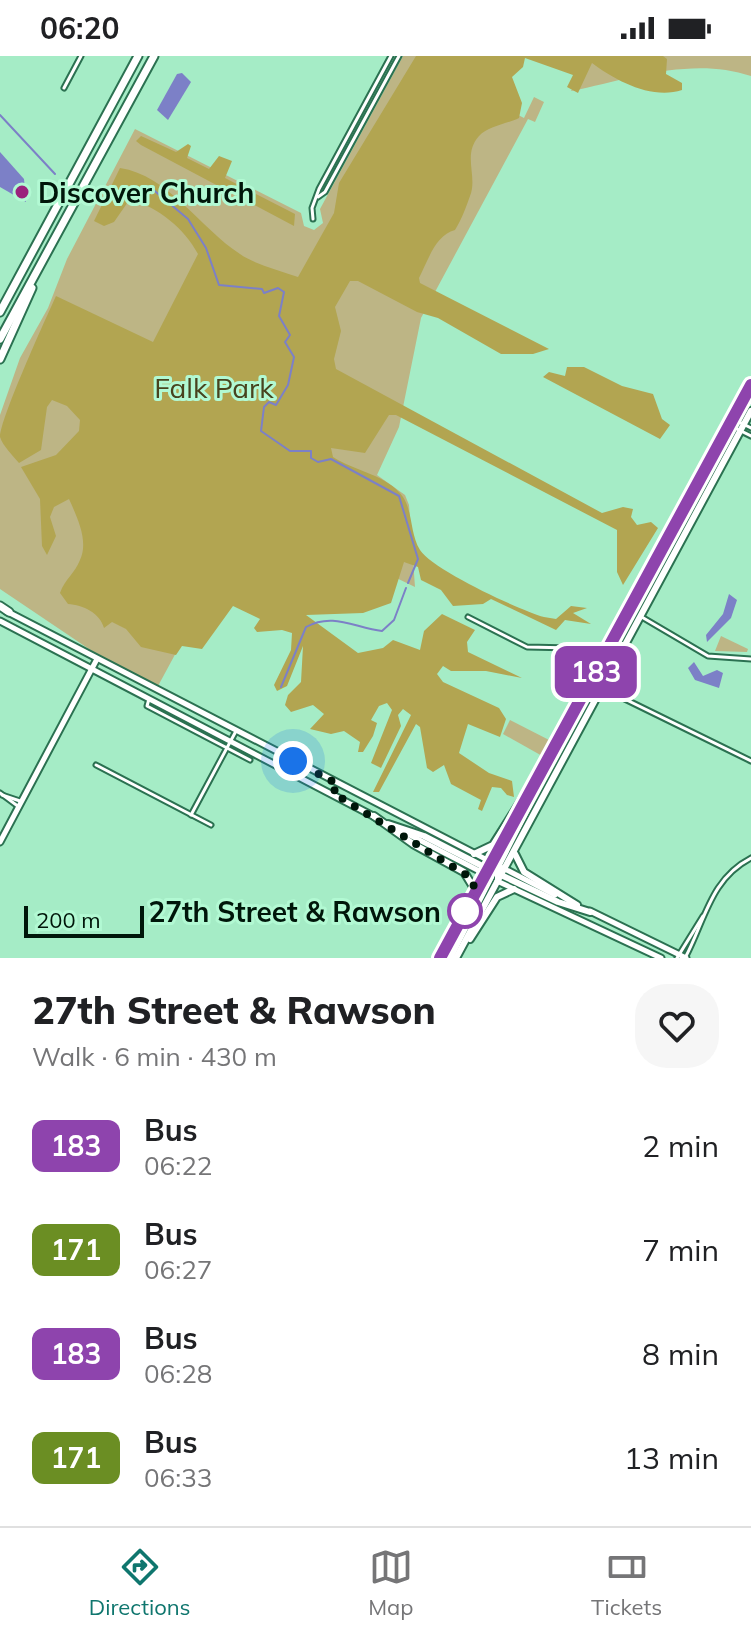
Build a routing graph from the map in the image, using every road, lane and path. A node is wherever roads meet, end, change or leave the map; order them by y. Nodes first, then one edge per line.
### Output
1 (81, 56) edge
2 (138, 56) edge
3 (154, 56) edge
4 (391, 56) edge
5 (399, 56) edge
6 (64, 88) dead end
7 (318, 197) junction
8 (313, 219) dead end
9 (56, 234) junction
10 (37, 243) junction
11 (0, 301) edge
12 (0, 312) edge
13 (0, 339) edge
14 (0, 359) edge
15 (751, 385) edge
16 (750, 415) edge
17 (731, 422) junction
18 (742, 428) junction
19 (751, 428) edge
20 (751, 436) edge
21 (0, 607) edge
22 (9, 612) joint
23 (640, 616) junction
24 (468, 617) dead end
25 (0, 621) edge
26 (97, 658) junction
27 (751, 659) edge
28 (602, 660) junction
29 (93, 670) junction
30 (590, 682) junction
31 (601, 688) junction
32 (149, 699) junction
33 (236, 731) junction
34 (231, 741) junction
35 (555, 746) junction
36 (227, 748) junction
37 (250, 760) dead end
38 (751, 761) edge
39 (96, 765) dead end
40 (538, 777) junction
41 (338, 784) junction
42 (333, 793) junction
43 (1, 794) edge
44 (20, 805) junction
45 (191, 815) junction
46 (374, 816) junction
47 (388, 824) joint
48 (211, 825) dead end
49 (0, 842) edge
50 (515, 850) junction
51 (474, 854) junction
52 (751, 858) edge
53 (495, 872) junction
54 (514, 889) junction
55 (474, 894) junction
56 (577, 905) junction
57 (590, 912) junction
58 (462, 947) junction
59 (682, 957) edge
60 (445, 958) edge
61 (456, 958) edge
62 (661, 958) edge

1 - 6 street
2 - 10 highway
3 - 9 highway
4 - 7 street
5 - 7 street
7 - 8 street
9 - 13 highway
9 - 14 highway
10 - 11 highway
10 - 12 highway
15 - 17 main road
16 - 18 main road
17 - 18 street
17 - 28 main road
18 - 19 street
18 - 20 street
18 - 23 main road
21 - 22 highway
22 - 26 main road
23 - 27 street
23 - 31 main road
24 - 28 street
25 - 29 main road
26 - 29 main road
26 - 33 main road
28 - 30 main road
29 - 32 main road
29 - 44 main road
30 - 31 street
30 - 35 main road
31 - 38 street
31 - 50 main road
32 - 34 main road
32 - 36 street
33 - 34 street
33 - 41 main road
34 - 36 street
34 - 42 main road
35 - 40 main road
35 - 53 main road
36 - 37 street
36 - 45 street
39 - 45 street
40 - 51 main road
40 - 53 main road
41 - 42 main road
41 - 51 main road
42 - 46 main road
43 - 44 street
44 - 49 main road
45 - 48 street
46 - 47 main road
46 - 55 main road
47 - 53 main road
50 - 53 main road
50 - 56 main road
51 - 53 main road
52 - 59 street
53 - 54 main road
53 - 55 main road
53 - 56 main road
53 - 57 main road
53 - 58 main road
53 - 60 main road
54 - 58 main road
54 - 62 main road
55 - 60 main road
56 - 57 main road
57 - 59 main road
58 - 61 main road

